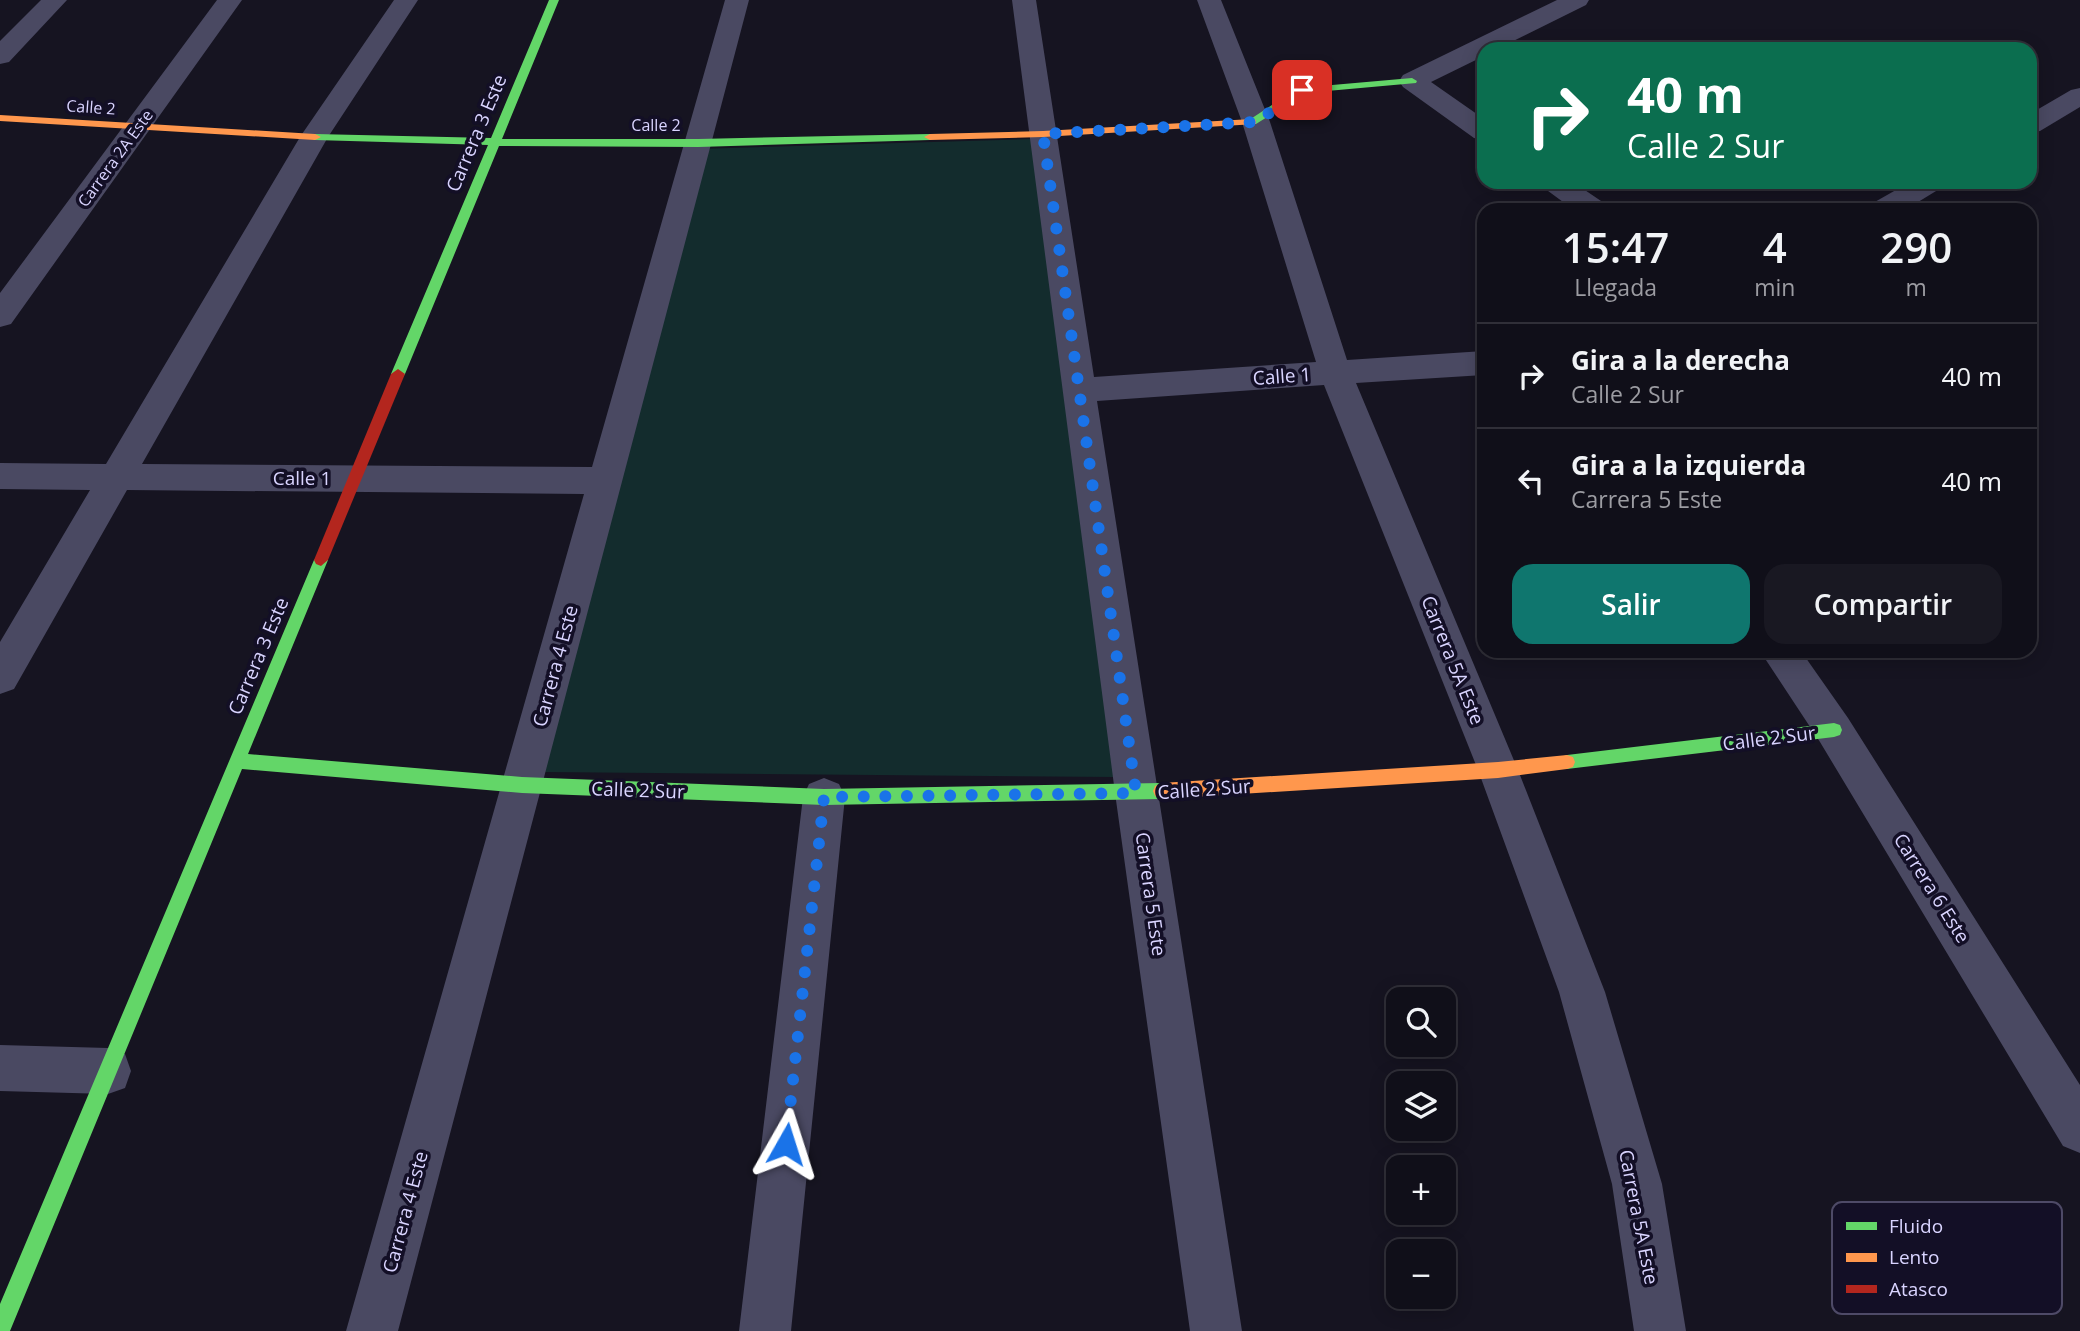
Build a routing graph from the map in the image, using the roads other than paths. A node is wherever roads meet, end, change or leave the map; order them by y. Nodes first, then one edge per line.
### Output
1 (55, 0) edge
2 (230, 0) edge
3 (406, 0) edge
4 (554, 0) edge
5 (737, 0) edge
6 (1024, 0) edge
7 (1209, 0) edge
8 (1577, 0) edge
9 (1491, 42) edge
10 (1477, 49) edge
11 (0, 56) edge
12 (1412, 81) junction
13 (2080, 96) edge
14 (0, 118) edge
15 (2037, 121) edge
16 (1256, 122) junction
17 (1477, 127) edge
18 (136, 128) junction
19 (1043, 134) junction
20 (314, 137) junction
21 (495, 142) junction
22 (698, 143) junction
23 (1564, 189) edge
24 (1919, 189) edge
25 (1584, 203) edge
26 (1895, 203) edge
27 (0, 316) edge
28 (1477, 363) edge
29 (1335, 372) junction
30 (1079, 390) junction
31 (0, 476) edge
32 (116, 477) junction
33 (355, 479) junction
34 (605, 481) junction
35 (1784, 658) edge
36 (0, 677) edge
37 (1834, 730) junction
38 (237, 761) junction
39 (1498, 770) junction
40 (522, 785) junction
41 (1136, 793) junction
42 (824, 797) junction
43 (0, 1068) edge
44 (108, 1071) junction
45 (2080, 1129) edge
46 (0, 1329) edge
47 (372, 1331) edge
48 (765, 1331) edge
49 (1216, 1331) edge
50 (1660, 1331) edge

1 - 11 street
2 - 18 street, Carrera 2A Este
3 - 20 street
4 - 21 street, Carrera 3 Este
5 - 22 street, Carrera 4 Este
6 - 19 street, Carrera 5 Este
7 - 16 street, Carrera 5A Este
8 - 9 street
10 - 12 street
12 - 16 street
12 - 17 street
13 - 15 street
14 - 18 street, Calle 2
16 - 19 street, Calle 2
16 - 29 street, Carrera 5A Este
18 - 20 street, Calle 2
18 - 27 street, Carrera 2A Este
19 - 22 street, Calle 2
19 - 30 street, Carrera 5 Este
20 - 21 street, Calle 2
20 - 32 street
21 - 22 street, Calle 2
21 - 33 street, Carrera 3 Este
22 - 34 street, Carrera 4 Este
23 - 25 street
24 - 26 street
28 - 29 street, Calle 1
29 - 30 street, Calle 1
29 - 39 street, Carrera 5A Este
30 - 41 street, Carrera 5 Este
31 - 32 street, Calle 1
32 - 33 street, Calle 1
32 - 36 street
33 - 34 street, Calle 1
33 - 38 street, Carrera 3 Este
34 - 40 street, Carrera 4 Este
35 - 37 street, Carrera 6 Este
37 - 39 street, Calle 2 Sur
37 - 45 street, Carrera 6 Este
38 - 40 street, Calle 2 Sur
38 - 44 street, Carrera 3 Este
39 - 41 street, Calle 2 Sur
39 - 50 street, Carrera 5A Este
40 - 42 street, Calle 2 Sur
40 - 47 street, Carrera 4 Este
41 - 42 street, Calle 2 Sur
41 - 49 street, Carrera 5 Este
42 - 48 street
43 - 44 street
44 - 46 street, Carrera 3 Este

